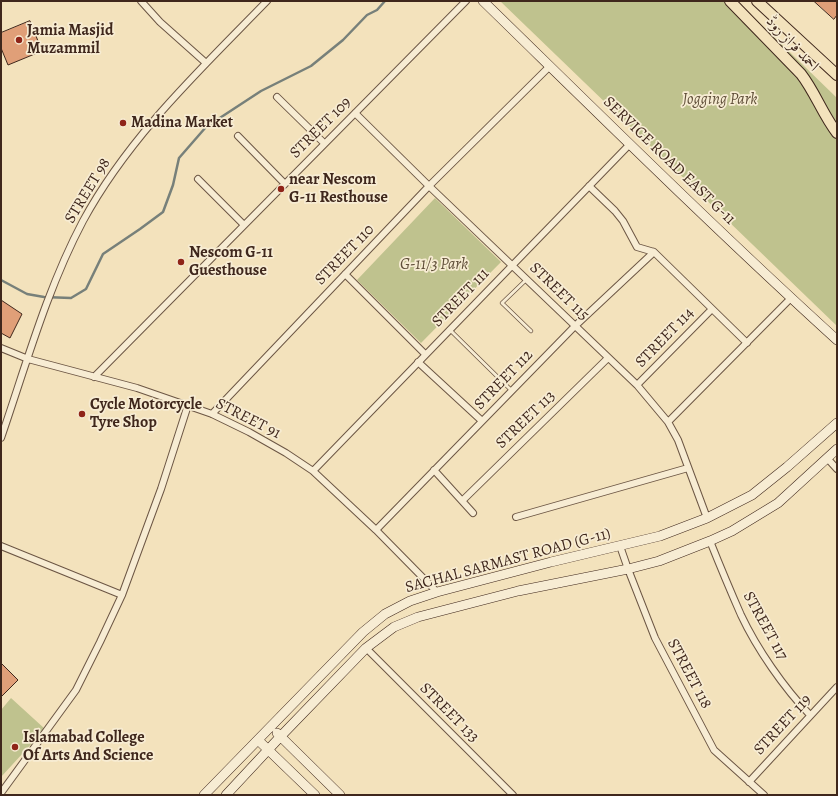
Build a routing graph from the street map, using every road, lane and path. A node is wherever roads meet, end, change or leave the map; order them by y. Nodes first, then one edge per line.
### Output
1 (141, 1) edge
2 (267, 1) edge
3 (466, 1) edge
4 (483, 1) edge
5 (730, 1) edge
6 (757, 1) edge
7 (206, 63) junction
8 (550, 66) junction
9 (837, 75) edge
10 (277, 97) dead end
11 (355, 113) junction
12 (837, 133) edge
13 (238, 136) dead end
14 (324, 143) junction
15 (630, 144) junction
16 (198, 179) dead end
17 (285, 184) junction
18 (429, 186) junction
19 (588, 186) junction
20 (244, 225) junction
21 (654, 252) junction
22 (512, 264) junction
23 (345, 274) junction
24 (527, 279) junction
25 (791, 298) junction
26 (712, 309) junction
27 (576, 326) junction
28 (449, 329) junction
29 (531, 331) dead end
30 (837, 340) edge
31 (747, 343) junction
32 (1, 348) edge
33 (425, 354) junction
34 (608, 358) junction
35 (28, 359) junction
36 (418, 362) junction
37 (94, 376) junction
38 (636, 385) junction
39 (512, 391) junction
40 (188, 405) junction
41 (212, 414) junction
42 (482, 421) junction
43 (668, 422) junction
44 (837, 423) edge
45 (1, 438) edge
46 (837, 449) edge
47 (827, 458) junction
48 (688, 468) junction
49 (837, 469) edge
50 (434, 470) junction
51 (313, 471) junction
52 (462, 501) junction
53 (474, 513) dead end
54 (516, 517) dead end
55 (707, 518) junction
56 (376, 530) junction
57 (710, 541) junction
58 (1, 546) edge
59 (620, 546) junction
60 (628, 569) junction
61 (437, 592) junction
62 (122, 595) junction
63 (366, 648) junction
64 (837, 687) edge
65 (810, 715) junction
66 (270, 727) junction
67 (280, 737) junction
68 (258, 740) junction
69 (268, 750) junction
70 (748, 782) junction
71 (1, 793) edge
72 (204, 795) edge
73 (226, 795) edge
74 (315, 795) edge
75 (340, 795) edge
76 (513, 795) edge
77 (764, 795) edge

1 - 7 street
2 - 7 street, STREET 98
3 - 11 street, STREET 109
4 - 8 main road, SERVICE ROAD EAST G-11
5 - 12 main road, احمد فراز روڈ
6 - 9 main road, احمد فراز روڈ
7 - 35 street, STREET 98
8 - 15 main road, SERVICE ROAD EAST G-11
8 - 18 street, STREET 110
10 - 14 street
11 - 14 street, STREET 109
11 - 18 street, STREET 115
13 - 17 street
14 - 17 street, STREET 109
15 - 19 street, STREET 111
15 - 25 main road, SERVICE ROAD EAST G-11
16 - 20 street
17 - 20 street, STREET 109
18 - 22 street, STREET 115
18 - 23 street, STREET 110
19 - 21 street
19 - 22 street, STREET 111
20 - 37 street, STREET 109
21 - 26 street
21 - 27 street, STREET 112
22 - 24 street, STREET 115
22 - 28 street, STREET 111
23 - 33 street
23 - 41 street, STREET 110
24 - 27 street, STREET 115
24 - 29 lane
25 - 30 main road, SERVICE ROAD EAST G-11
25 - 31 street
26 - 31 street
26 - 38 street, STREET 114
27 - 34 street, STREET 115
27 - 39 street, STREET 112
28 - 33 street, STREET 111
28 - 39 lane
31 - 43 street
32 - 35 street, STREET 91
33 - 36 street, STREET 111
34 - 38 street, STREET 115
34 - 52 street, STREET 113
35 - 37 street, STREET 91
35 - 45 street, STREET 98
36 - 42 street
36 - 51 street, STREET 111
37 - 40 street, STREET 91
38 - 43 street, STREET 115
39 - 42 street, STREET 112
40 - 41 street, STREET 91
40 - 62 street
41 - 51 street, STREET 91
42 - 50 street, STREET 112
43 - 48 street, STREET 115
44 - 55 main road, SACHAL SARMAST ROAD (G-11)
46 - 47 main road, SACHAL SARMAST ROAD (G-11)
47 - 49 street
47 - 57 main road, SACHAL SARMAST ROAD (G-11)
48 - 54 street
48 - 55 street, STREET 115
50 - 52 street
50 - 56 street, STREET 112
51 - 56 street, STREET 91
52 - 53 street
55 - 59 main road, SACHAL SARMAST ROAD (G-11)
56 - 61 street, STREET 91
57 - 60 main road, SACHAL SARMAST ROAD (G-11)
57 - 65 street, STREET 117
58 - 62 street
59 - 60 street, STREET 118
59 - 61 main road, SACHAL SARMAST ROAD (G-11)
60 - 63 main road, SACHAL SARMAST ROAD (G-11)
60 - 70 street, STREET 118
61 - 66 main road, SACHAL SARMAST ROAD (G-11)
62 - 71 street
63 - 67 main road, SACHAL SARMAST ROAD (G-11)
63 - 76 street, STREET 133
64 - 65 street, STREET 119
65 - 70 street, STREET 119
66 - 67 main road
66 - 68 main road, SACHAL SARMAST ROAD (G-11)
67 - 69 main road, SACHAL SARMAST ROAD (G-11)
67 - 75 main road
68 - 69 main road
68 - 72 main road, SACHAL SARMAST ROAD (G-11)
69 - 73 main road, SACHAL SARMAST ROAD (G-11)
69 - 74 main road
70 - 77 street, STREET 118

